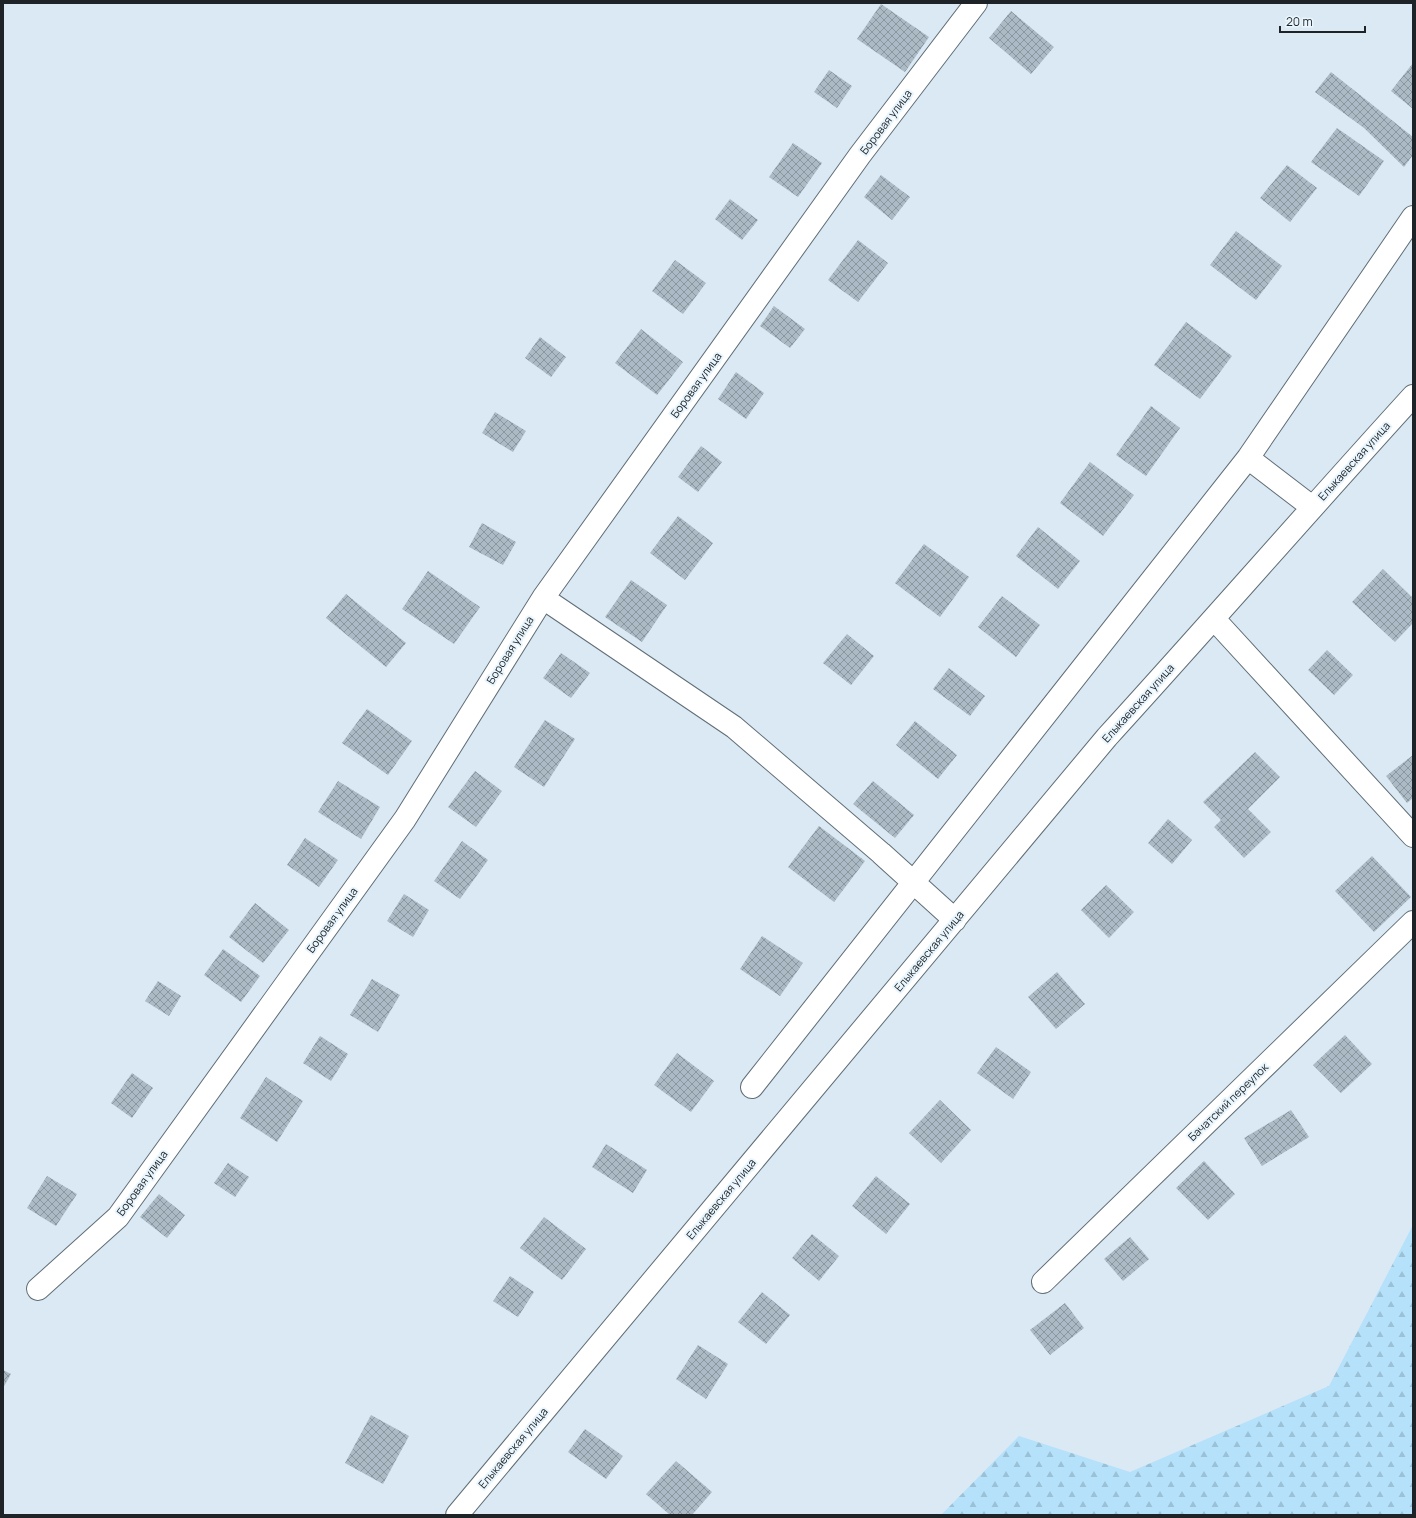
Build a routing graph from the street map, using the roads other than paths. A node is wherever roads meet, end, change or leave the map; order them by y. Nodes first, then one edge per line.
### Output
1 (976, 3) edge
2 (1413, 217) edge
3 (1413, 396) edge
4 (1248, 458) junction
5 (1312, 507) junction
6 (544, 598) junction
7 (1214, 619) junction
8 (1413, 836) edge
9 (914, 883) junction
10 (955, 920) junction
11 (1413, 922) edge
12 (752, 1087) dead end
13 (1043, 1282) dead end
14 (38, 1289) dead end
15 (457, 1515) edge

1 - 6 street, Боровая улица
2 - 4 street
3 - 5 street, Елыкаевская улица
4 - 5 street
4 - 9 street
5 - 7 street, Елыкаевская улица
6 - 9 street
6 - 14 street, Боровая улица
7 - 8 street
7 - 10 street, Елыкаевская улица
9 - 10 street
9 - 12 street
10 - 15 street, Елыкаевская улица
11 - 13 street, Бачатский переулок

